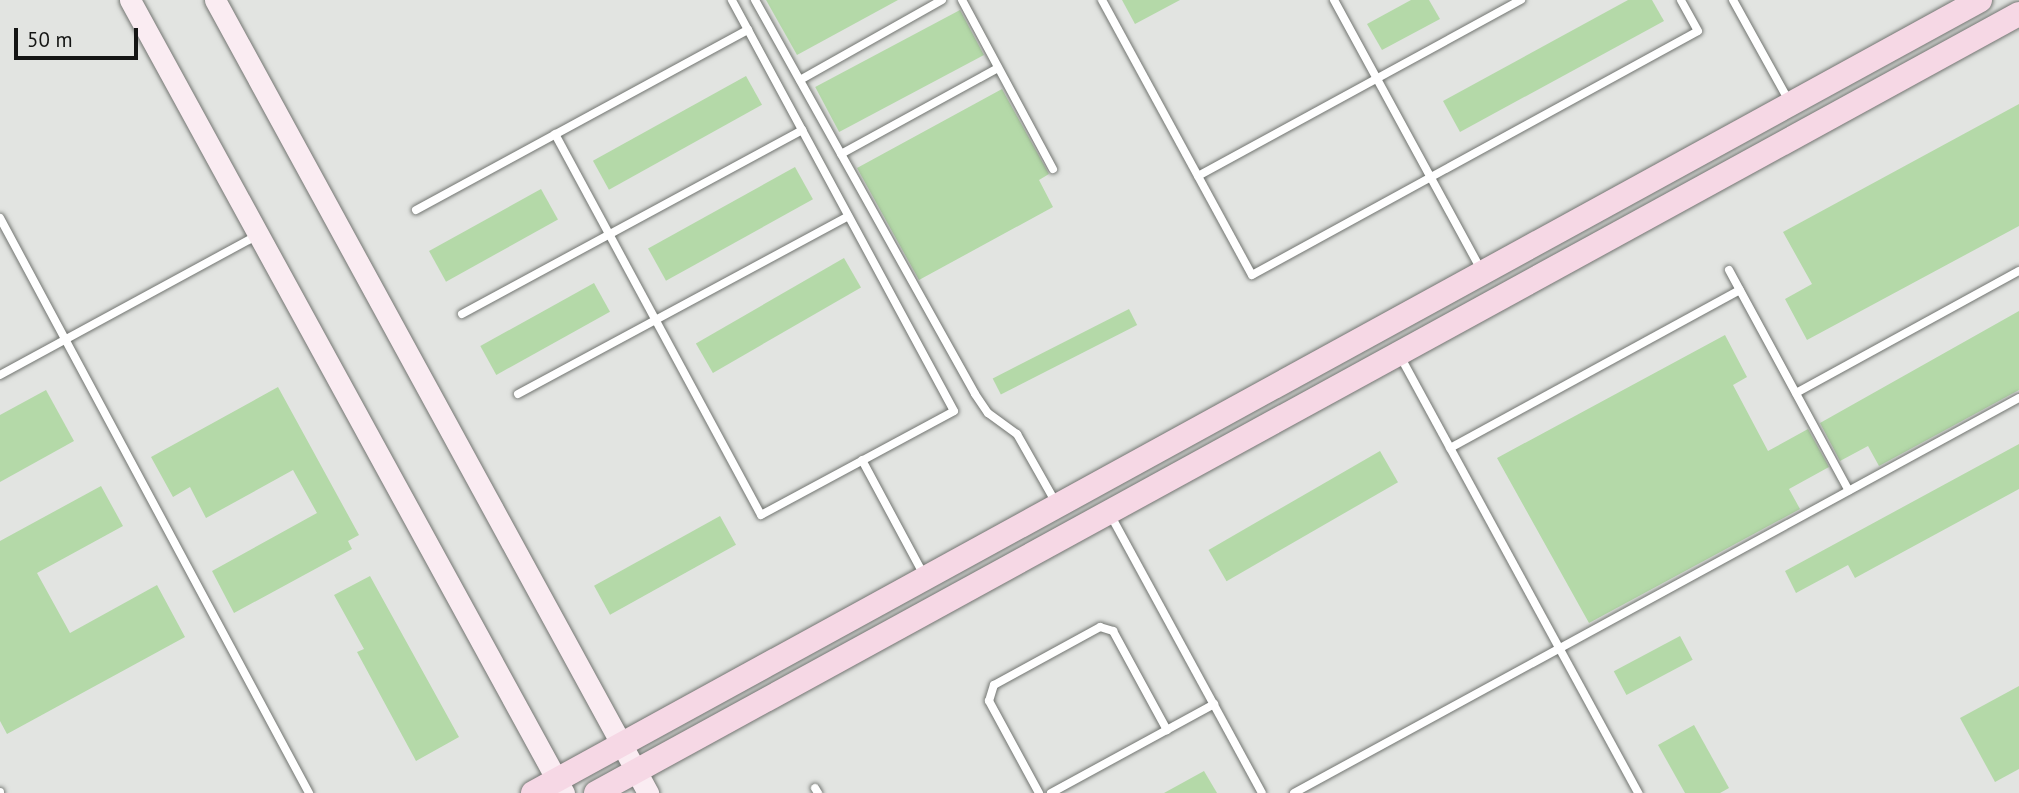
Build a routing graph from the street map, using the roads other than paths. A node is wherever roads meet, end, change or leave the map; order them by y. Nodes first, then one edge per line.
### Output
1 (130, 0) edge
2 (215, 0) edge
3 (732, 0) edge
4 (755, 0) edge
5 (942, 0) edge
6 (962, 0) edge
7 (1102, 0) edge
8 (1334, 0) edge
9 (1521, 0) edge
10 (1681, 0) edge
11 (1734, 0) edge
12 (1980, 0) edge
13 (2019, 14) edge
14 (748, 30) junction
15 (998, 68) junction
16 (1377, 78) junction
17 (800, 80) junction
18 (1791, 104) junction
19 (802, 130) junction
20 (555, 134) junction
21 (841, 154) junction
22 (1053, 169) dead end
23 (1198, 176) junction
24 (1431, 177) junction
25 (416, 210) dead end
26 (848, 216) junction
27 (0, 218) edge
28 (609, 234) junction
29 (258, 235) junction
30 (1729, 271) dead end
31 (2019, 271) edge
32 (1482, 273) junction
33 (1740, 290) junction
34 (462, 314) dead end
35 (656, 320) junction
36 (65, 340) junction
37 (1398, 354) junction
38 (0, 375) edge
39 (1796, 393) junction
40 (517, 394) dead end
41 (2019, 398) edge
42 (1450, 448) junction
43 (862, 460) junction
44 (1849, 491) junction
45 (1058, 505) junction
46 (1109, 512) junction
47 (925, 578) junction
48 (1559, 648) junction
49 (1214, 704) junction
50 (1167, 730) junction
51 (622, 744) junction
52 (636, 771) junction
53 (560, 786) edge
54 (309, 793) edge
55 (533, 793) edge
56 (596, 793) edge
57 (648, 793) edge
58 (1039, 793) edge
59 (1051, 793) edge
60 (1262, 793) edge
61 (1294, 793) edge
62 (1638, 793) edge

1 - 29 street
2 - 51 street
3 - 14 lane
4 - 17 lane
5 - 17 lane
6 - 15 lane
7 - 23 lane
8 - 16 lane
9 - 16 lane
10 - 24 lane
11 - 18 lane
12 - 18 main road
13 - 37 main road
14 - 19 lane
14 - 20 lane
15 - 21 lane
15 - 22 lane
16 - 23 lane
16 - 24 lane
17 - 21 lane
18 - 32 main road
19 - 26 lane
19 - 28 lane
20 - 25 lane
20 - 28 lane
21 - 45 lane
23 - 24 lane
24 - 32 lane
26 - 35 lane
26 - 43 lane
27 - 36 lane
28 - 34 lane
28 - 35 lane
29 - 36 lane
29 - 53 street
30 - 33 lane
31 - 39 lane
32 - 45 main road
33 - 39 lane
33 - 42 lane
35 - 40 lane
35 - 43 lane
36 - 38 lane
36 - 54 lane
37 - 42 lane
37 - 46 main road
39 - 44 lane
41 - 44 lane
42 - 48 lane
43 - 47 lane
44 - 48 lane
45 - 47 main road
46 - 49 lane
46 - 52 main road
47 - 51 main road
48 - 61 lane
48 - 62 lane
49 - 50 lane
49 - 60 lane
50 - 58 lane
50 - 59 lane
51 - 52 street
51 - 53 main road
52 - 56 main road
52 - 57 street
53 - 55 main road

